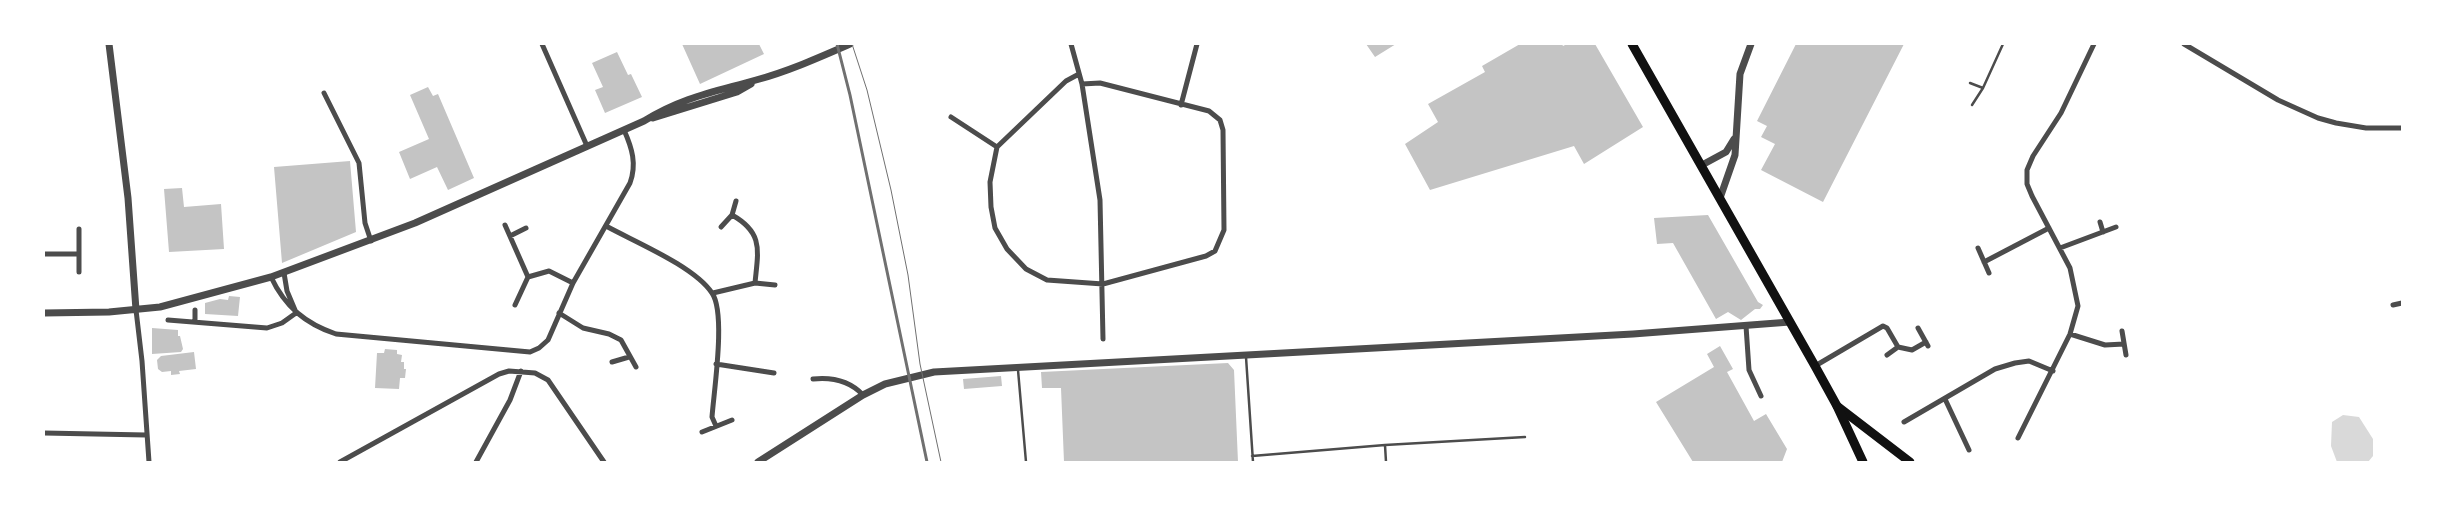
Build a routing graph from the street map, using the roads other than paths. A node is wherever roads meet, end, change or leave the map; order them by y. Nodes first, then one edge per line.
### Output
1 (109, 44) edge
2 (542, 44) edge
3 (850, 44) edge
4 (1071, 44) edge
5 (1197, 44) edge
6 (1632, 44) edge
7 (1751, 44) edge
8 (2003, 44) edge
9 (2094, 44) edge
10 (2184, 44) edge
11 (1079, 74) junction
12 (1970, 83) dead end
13 (1082, 84) junction
14 (1983, 88) junction
15 (324, 93) dead end
16 (1181, 105) junction
17 (1972, 105) dead end
18 (952, 117) dead end
19 (2402, 128) edge
20 (624, 130) junction
21 (1736, 136) junction
22 (588, 146) junction
23 (997, 147) junction
24 (1702, 165) junction
25 (1720, 198) junction
26 (736, 201) dead end
27 (732, 215) junction
28 (2100, 222) dead end
29 (505, 225) dead end
30 (606, 226) junction
31 (721, 227) dead end
32 (2116, 227) dead end
33 (526, 228) dead end
34 (2049, 228) junction
35 (79, 229) dead end
36 (2103, 232) junction
37 (510, 236) junction
38 (371, 241) junction
39 (1978, 248) dead end
40 (2060, 248) junction
41 (44, 254) edge
42 (78, 254) junction
43 (1984, 262) junction
44 (79, 272) dead end
45 (284, 273) junction
46 (1989, 273) dead end
47 (271, 277) junction
48 (528, 277) junction
49 (573, 283) junction
50 (755, 283) junction
51 (1103, 284) junction
52 (775, 285) dead end
53 (713, 293) junction
54 (2402, 303) edge
55 (515, 304) dead end
56 (2393, 305) dead end
57 (136, 310) junction
58 (195, 310) dead end
59 (44, 313) edge
60 (296, 313) junction
61 (559, 313) junction
62 (168, 320) dead end
63 (195, 322) junction
64 (1790, 322) junction
65 (1746, 326) junction
66 (1918, 328) dead end
67 (2122, 330) dead end
68 (2070, 334) junction
69 (1104, 339) dead end
70 (2124, 344) junction
71 (1898, 348) junction
72 (1887, 354) dead end
73 (1246, 355) junction
74 (2126, 355) dead end
75 (629, 357) junction
76 (612, 362) dead end
77 (716, 364) junction
78 (1815, 366) junction
79 (636, 367) dead end
80 (1018, 368) junction
81 (521, 371) junction
82 (2053, 371) junction
83 (774, 373) dead end
84 (813, 379) dead end
85 (863, 395) junction
86 (1761, 396) dead end
87 (1945, 399) junction
88 (1837, 406) junction
89 (732, 420) dead end
90 (1904, 422) dead end
91 (716, 426) junction
92 (44, 432) edge
93 (702, 432) dead end
94 (146, 435) junction
95 (1525, 437) dead end
96 (2018, 438) dead end
97 (1385, 445) junction
98 (1969, 450) dead end
99 (1252, 456) junction
100 (149, 462) edge
101 (340, 462) edge
102 (476, 462) edge
103 (604, 462) edge
104 (758, 462) edge
105 (1026, 462) edge
106 (1253, 462) edge
107 (1386, 462) edge
108 (1863, 462) edge
109 (1910, 462) edge

1 - 57 street
2 - 22 street
3 - 20 street
4 - 11 street
5 - 16 street
6 - 24 main road
7 - 21 street
8 - 14 lane
9 - 34 street
10 - 19 street
11 - 13 street
11 - 23 street
12 - 14 lane
13 - 16 street
13 - 51 street
14 - 17 lane
15 - 38 street
16 - 51 street
18 - 23 street
20 - 22 street
20 - 30 street
21 - 24 street
21 - 25 street
22 - 38 street
23 - 51 street
24 - 25 main road
25 - 64 main road
26 - 27 street
27 - 31 street
27 - 50 street
28 - 36 street
29 - 37 street
30 - 49 street
30 - 53 street
32 - 36 street
33 - 37 street
34 - 40 street
34 - 43 street
35 - 42 street
36 - 40 street
37 - 48 street
38 - 45 street
39 - 43 street
40 - 68 street
41 - 42 street
42 - 44 street
43 - 46 street
45 - 47 street
45 - 60 street
47 - 57 street
47 - 60 street
48 - 49 street
48 - 55 street
49 - 61 street
50 - 52 street
50 - 53 street
51 - 69 street
53 - 77 street
54 - 56 street
57 - 59 street
57 - 94 street
58 - 63 street
60 - 61 street
60 - 63 street
61 - 75 street
62 - 63 street
64 - 65 street
64 - 78 main road
65 - 73 street
65 - 86 street
66 - 71 street
67 - 70 street
68 - 70 street
68 - 82 street
70 - 74 street
71 - 72 street
71 - 78 street
73 - 80 street
73 - 99 lane
75 - 76 street
75 - 79 street
77 - 83 street
77 - 91 street
78 - 88 main road
80 - 85 street
80 - 105 lane
81 - 101 street
81 - 102 street
81 - 103 street
82 - 87 street
82 - 96 street
84 - 85 street
85 - 104 street
87 - 90 street
87 - 98 street
88 - 108 main road
88 - 109 main road
89 - 91 street
91 - 93 street
92 - 94 street
94 - 100 street
95 - 97 lane
97 - 99 lane
97 - 107 lane
99 - 106 lane

